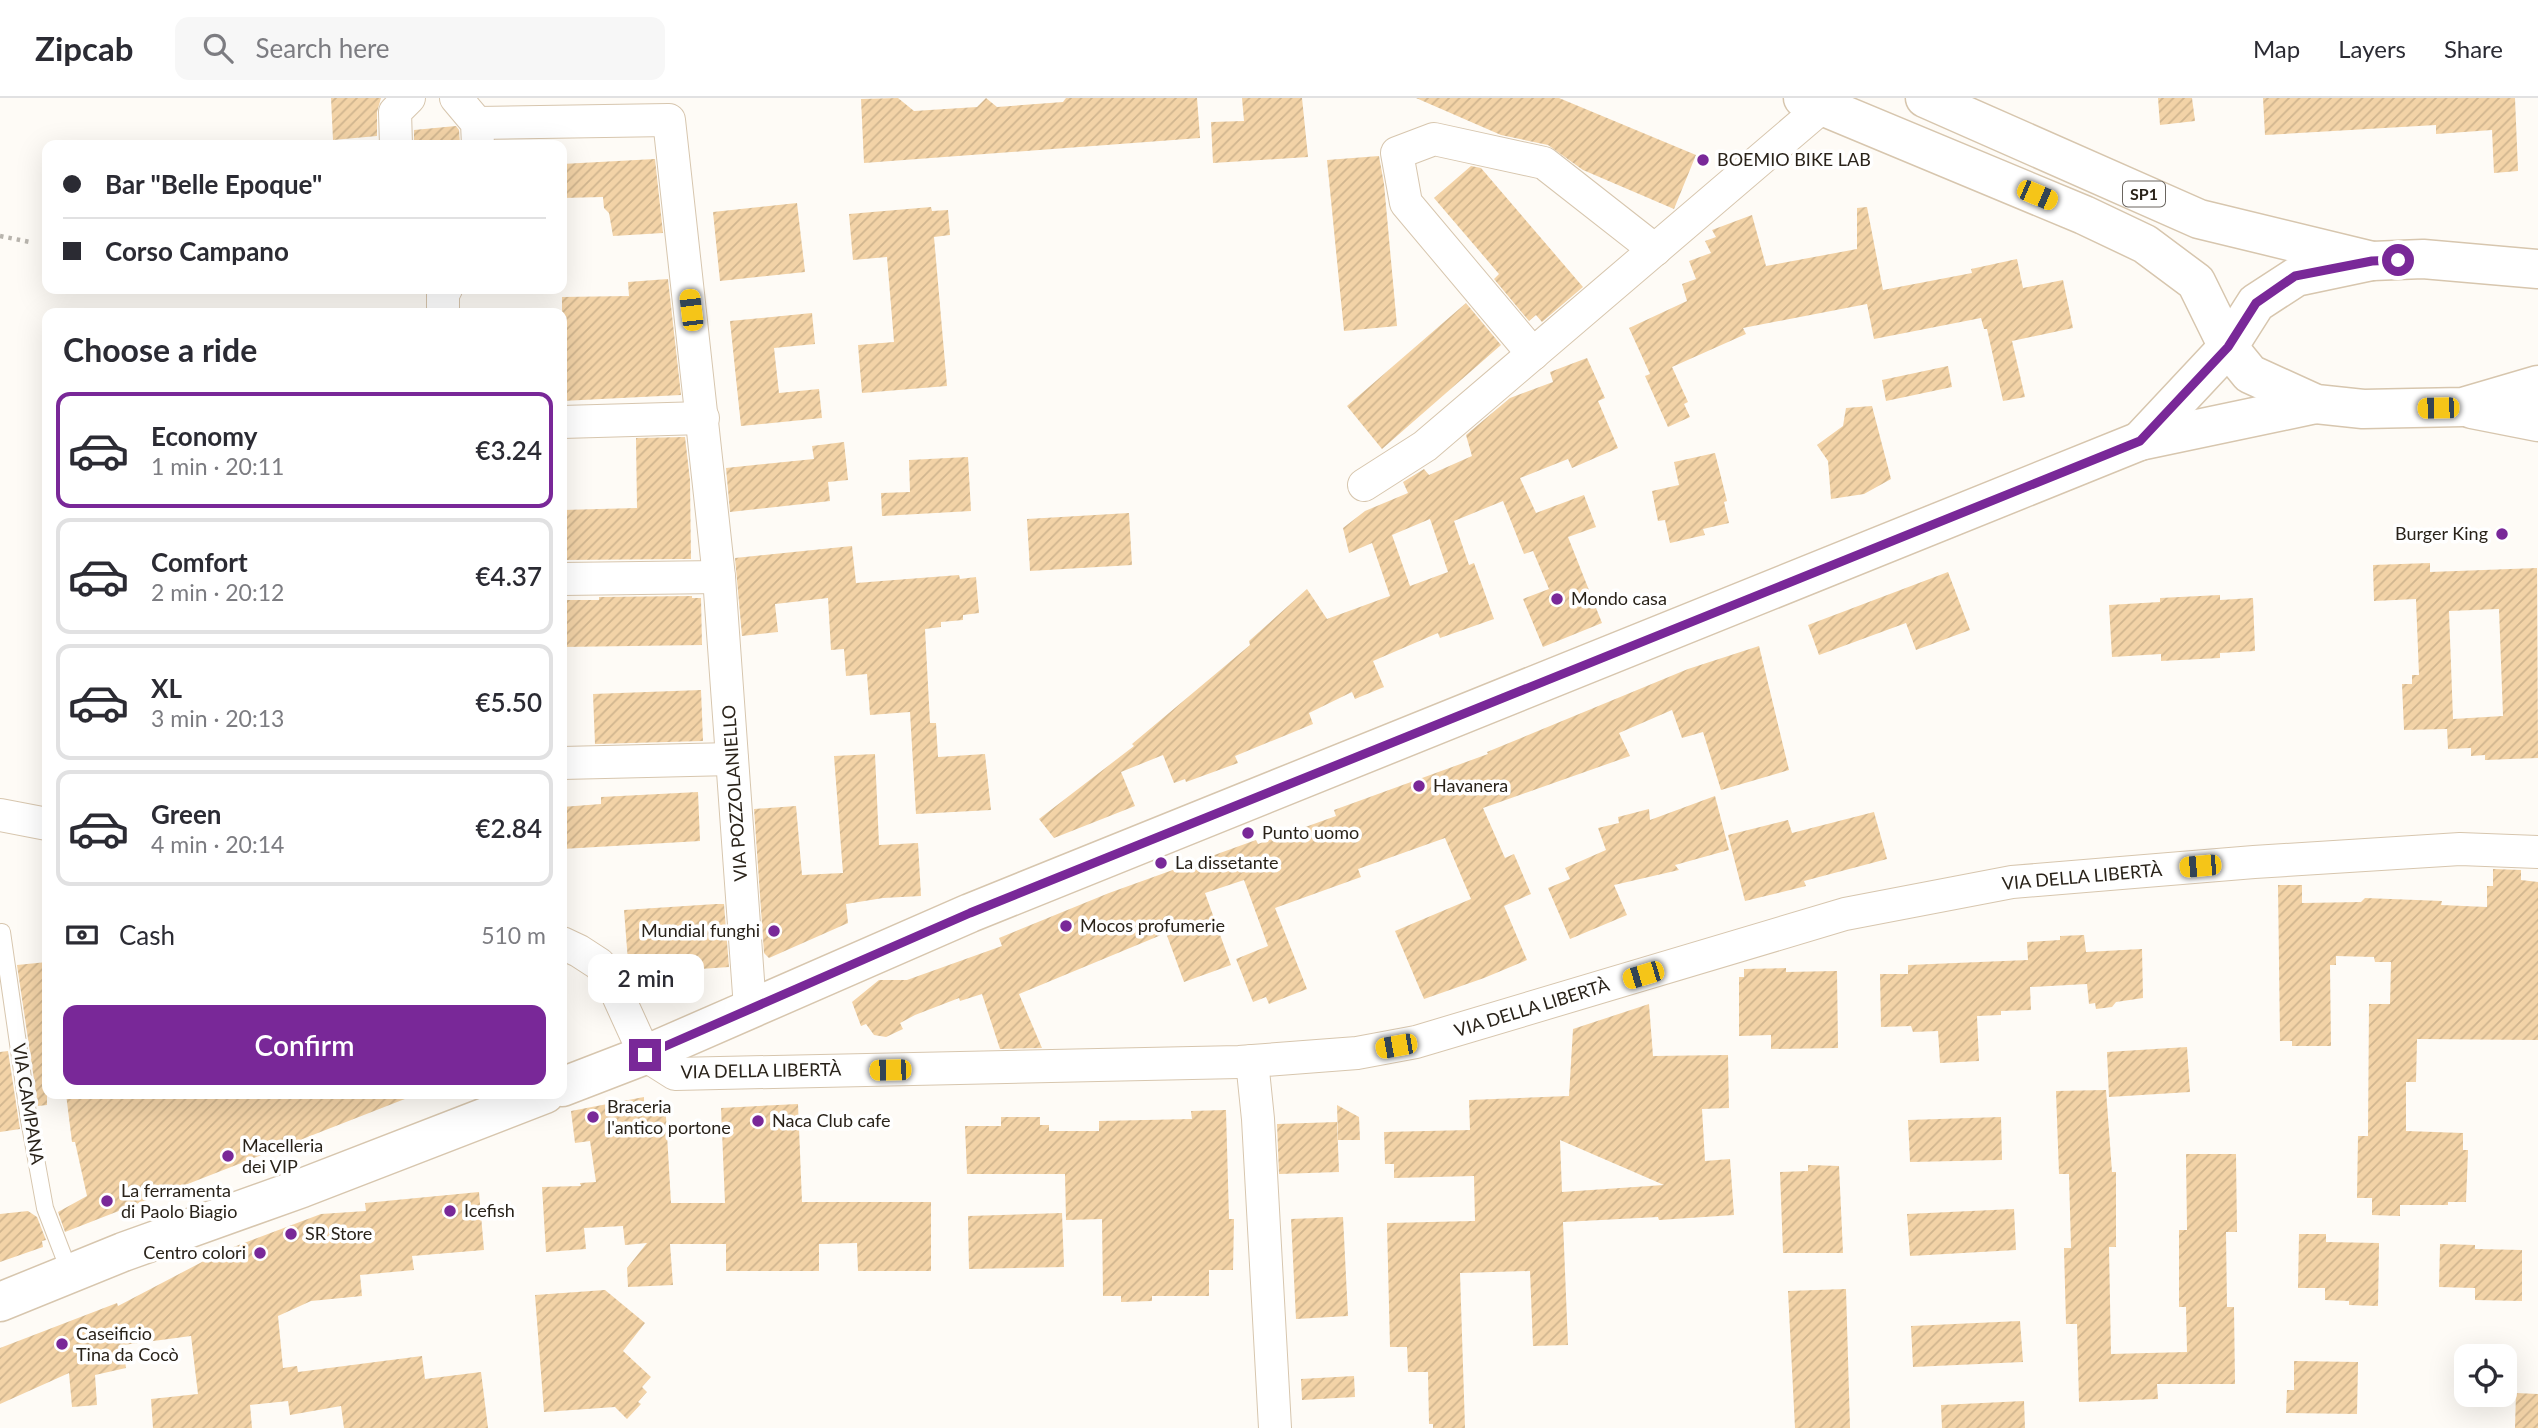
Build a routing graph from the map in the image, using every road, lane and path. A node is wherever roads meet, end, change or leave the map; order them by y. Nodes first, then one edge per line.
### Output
1 (409, 98) edge
2 (456, 98) edge
3 (1926, 98) edge
4 (1813, 102) edge
5 (478, 134) edge
6 (396, 140) edge
7 (0, 236) edge
8 (30, 242) dead end
9 (1655, 250) junction
10 (2372, 261) junction
11 (2537, 268) edge
12 (2228, 347) junction
13 (1533, 354) junction
14 (2538, 385) edge
15 (2316, 404) junction
16 (2463, 407) junction
17 (703, 418) junction
18 (567, 422) edge
19 (2538, 422) edge
20 (2140, 441) junction
21 (1364, 485) dead end
22 (719, 577) junction
23 (567, 579) edge
24 (732, 759) junction
25 (567, 763) edge
26 (0, 815) edge
27 (42, 823) edge
28 (2538, 852) edge
29 (2, 932) edge
30 (567, 945) edge
31 (750, 1008) junction
32 (645, 1055) junction
33 (1252, 1061) junction
34 (567, 1085) edge
35 (532, 1099) edge
36 (70, 1273) junction
37 (0, 1302) edge
38 (1275, 1428) edge

1 - 6 street
2 - 5 street, VIA POZZOLANIELLO
3 - 10 main road, SP1
4 - 9 street
4 - 12 main road, SP1
5 - 17 street, VIA POZZOLANIELLO
7 - 8 path
9 - 13 street
9 - 13 street
10 - 11 main road
10 - 12 main road
12 - 15 main road
12 - 20 main road
13 - 21 street
14 - 16 main road
15 - 16 main road
15 - 20 main road
16 - 19 main road
17 - 18 street
17 - 22 street, VIA POZZOLANIELLO
20 - 31 main road
22 - 23 street
22 - 24 street, VIA POZZOLANIELLO
24 - 25 street, VIA POZZOLANIELLO
24 - 31 street, VIA POZZOLANIELLO
26 - 27 street
28 - 33 street, VIA DELLA LIBERTÀ
29 - 36 lane, VIA CAMPANA
30 - 32 street
31 - 32 main road
32 - 33 street, VIA DELLA LIBERTÀ
32 - 34 main road
33 - 38 street
35 - 36 main road
36 - 37 main road

